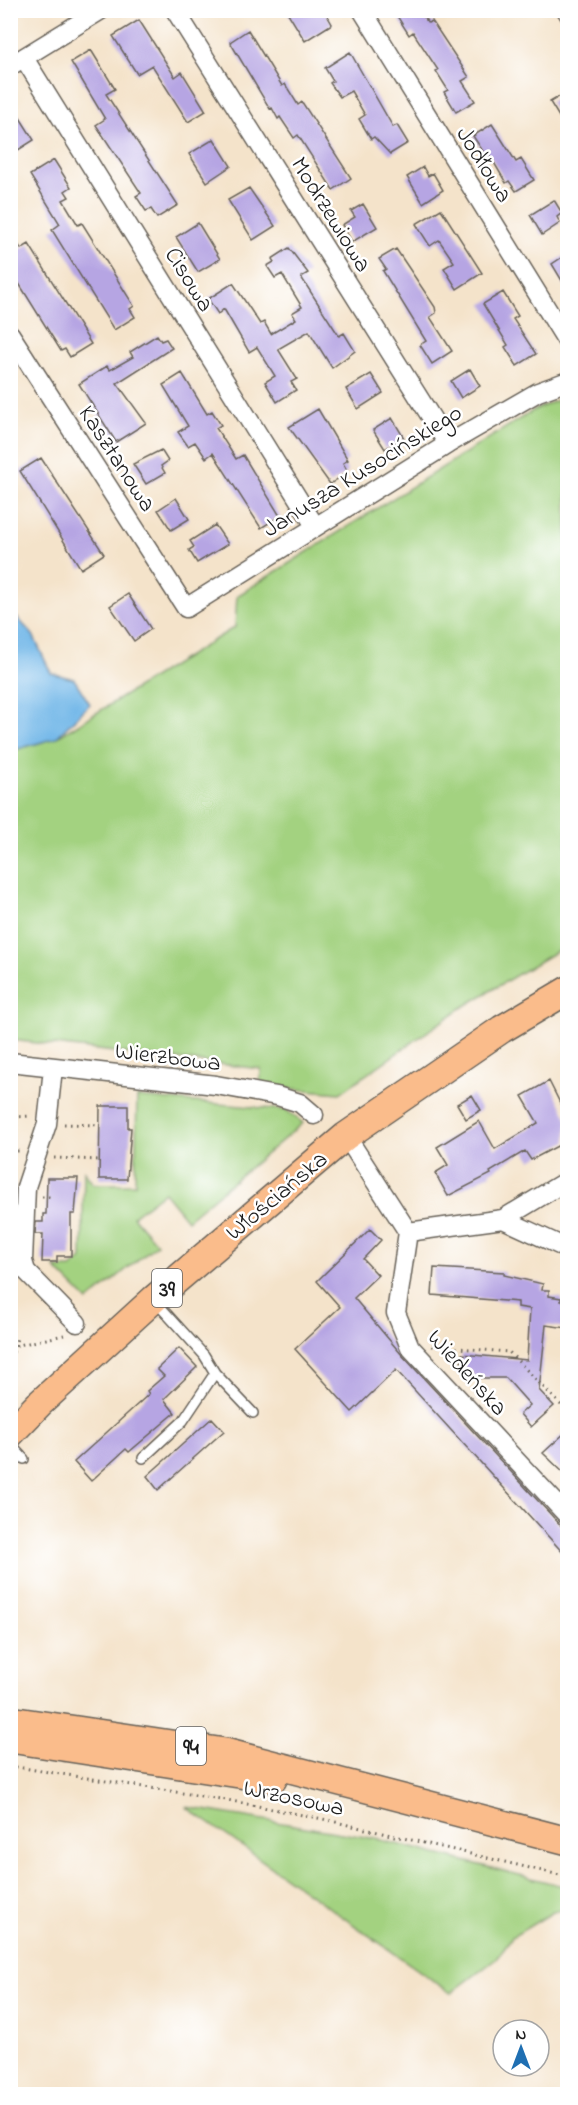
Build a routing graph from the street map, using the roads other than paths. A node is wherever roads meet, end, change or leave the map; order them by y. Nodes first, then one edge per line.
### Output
1 (101, 10) edge
2 (175, 10) edge
3 (362, 10) edge
4 (561, 10) edge
5 (567, 21) edge
6 (17, 62) edge
7 (10, 334) edge
8 (567, 343) edge
9 (567, 381) edge
10 (448, 444) junction
11 (315, 526) junction
12 (186, 608) joint
13 (567, 990) edge
14 (10, 1062) edge
15 (53, 1068) junction
16 (314, 1116) dead end
17 (346, 1136) junction
18 (567, 1180) edge
19 (503, 1219) junction
20 (408, 1232) junction
21 (567, 1249) edge
22 (154, 1299) junction
23 (76, 1328) road end
24 (215, 1373) junction
25 (253, 1413) dead end
26 (10, 1434) edge
27 (10, 1444) edge
28 (143, 1458) dead end
29 (24, 1459) dead end
30 (567, 1516) edge
31 (10, 1720) edge
32 (10, 1739) edge
33 (368, 1791) junction
34 (567, 1841) edge

1 - 6 street
2 - 10 street, Modrzewiowa
3 - 8 street, Jodłowa
4 - 5 lane
6 - 11 street, Cisowa
7 - 12 street, Kasztanowa
9 - 10 street, Janusza Kusocińskiego
10 - 11 street, Janusza Kusocińskiego
11 - 12 street, Janusza Kusocińskiego
13 - 17 main road, Włościańska / 39
14 - 15 street, Wierzbowa
15 - 16 street, Wierzbowa
15 - 23 street
17 - 20 street
17 - 22 main road, Włościańska / 39
18 - 19 street
19 - 20 street
19 - 21 street
20 - 30 street, Wiedeńska
22 - 24 lane
22 - 26 main road, Włościańska / 39
24 - 25 lane
24 - 28 lane
27 - 29 lane
31 - 33 main road, 94
32 - 33 main road, 94
33 - 34 main road, 94

